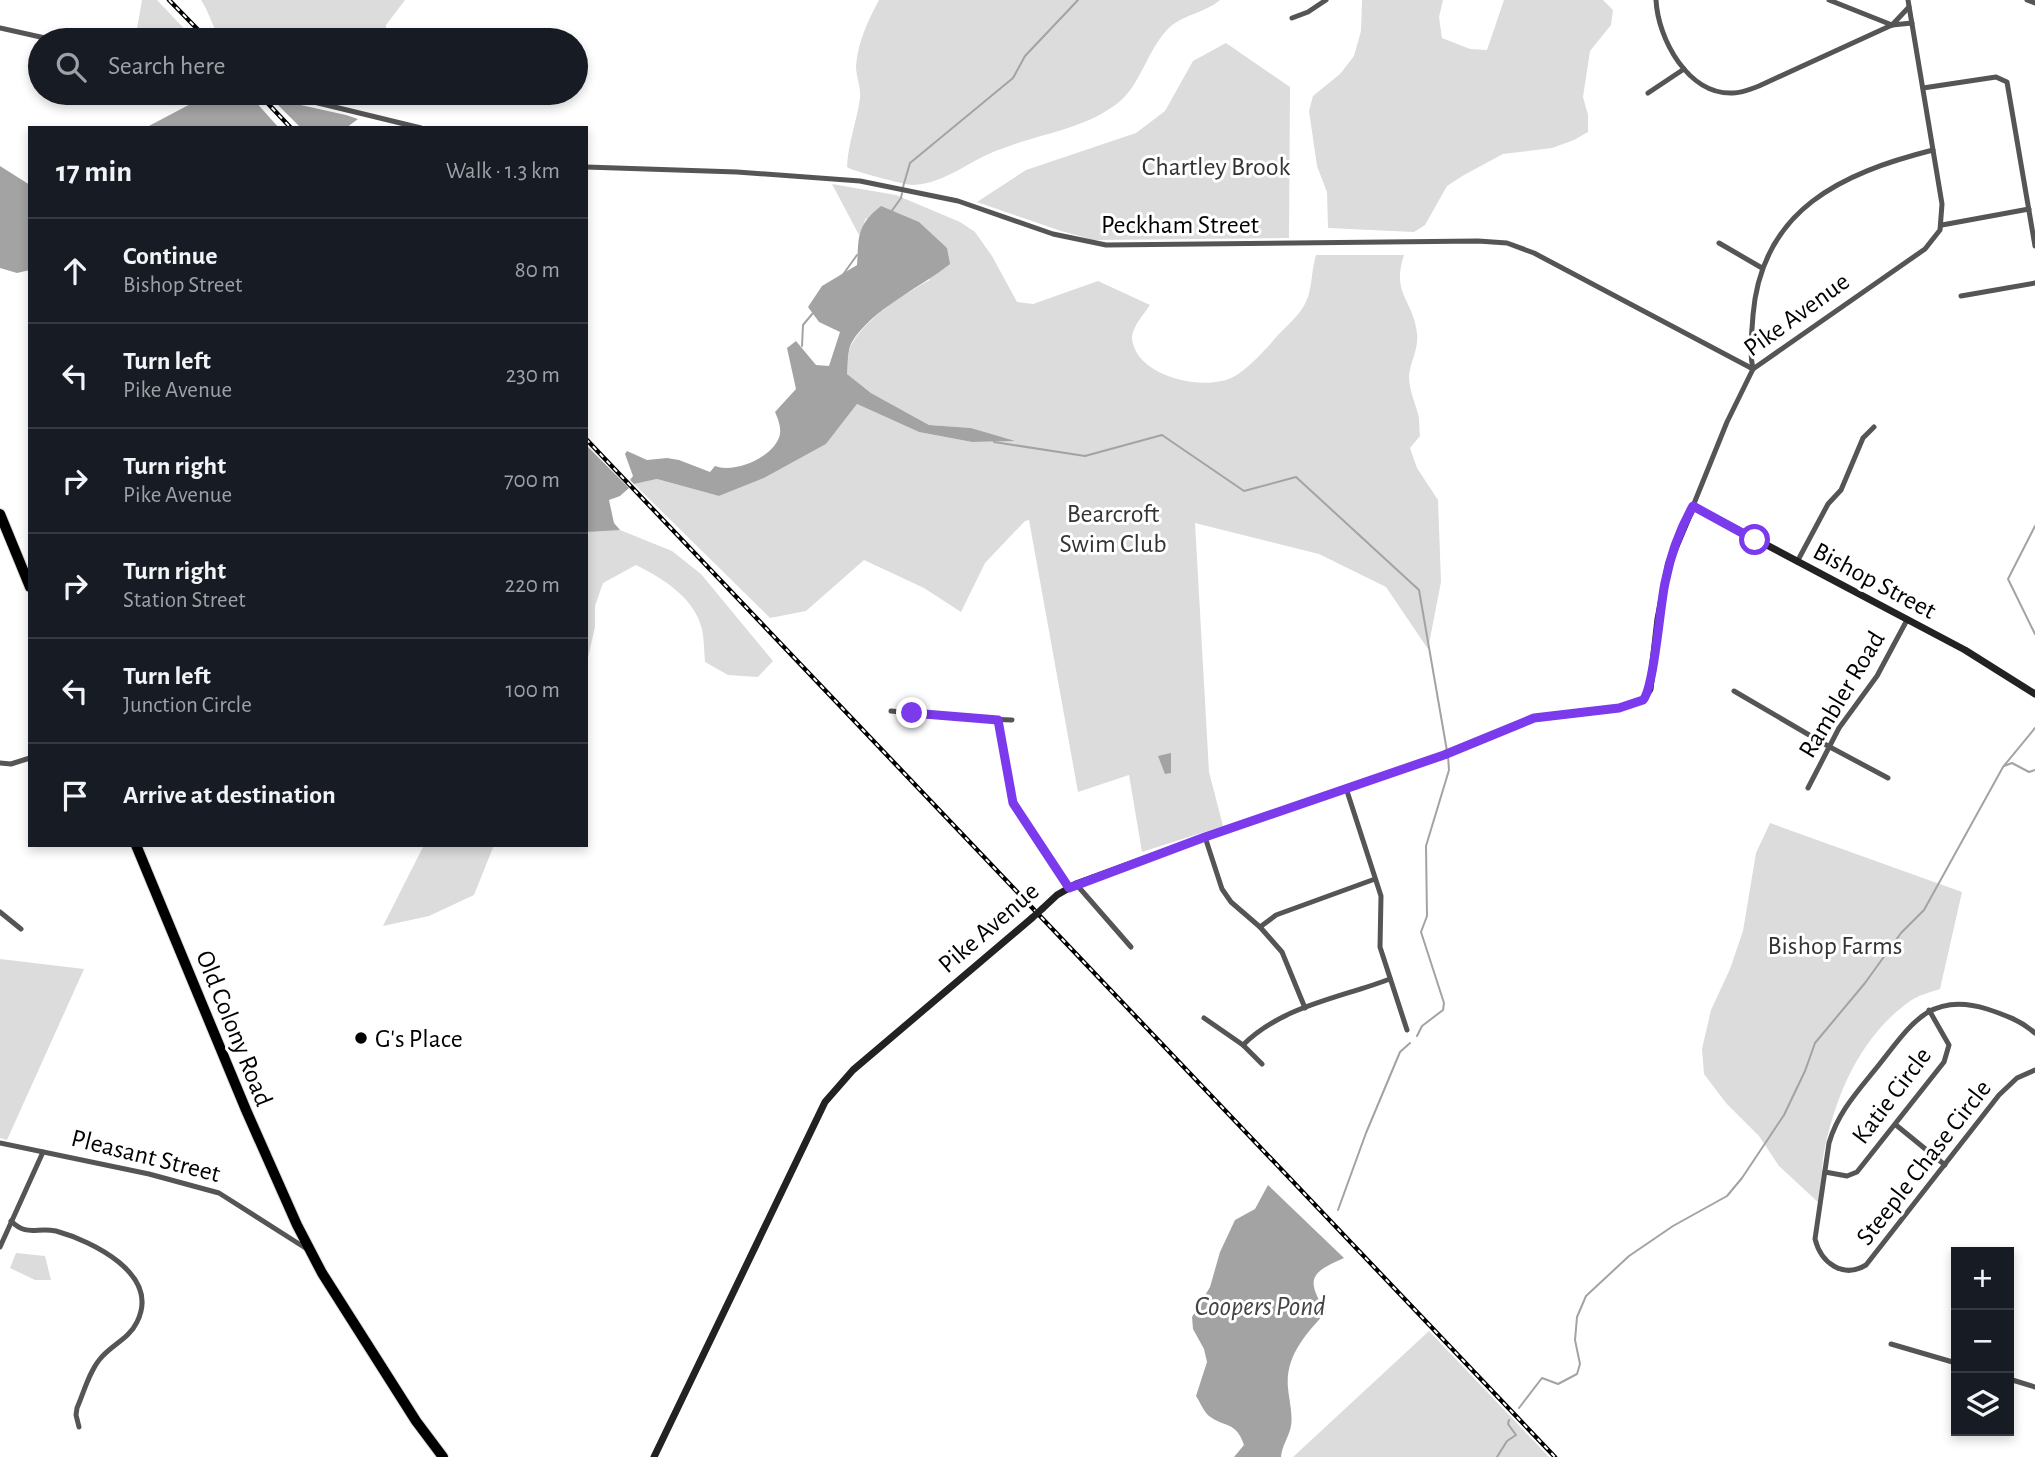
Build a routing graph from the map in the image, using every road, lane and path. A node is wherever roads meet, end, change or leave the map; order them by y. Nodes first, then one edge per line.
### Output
1 (1326, 0) edge
2 (1656, 0) edge
3 (1829, 0) edge
4 (2027, 0) edge
5 (1909, 3) edge
6 (2035, 3) edge
7 (1292, 18) dead end
8 (1912, 23) junction
9 (1892, 24) junction
10 (0, 28) edge
11 (28, 34) edge
12 (1684, 69) junction
13 (1923, 88) junction
14 (1648, 93) dead end
15 (326, 105) edge
16 (413, 126) edge
17 (1933, 150) junction
18 (588, 167) edge
19 (2035, 187) edge
20 (2026, 189) junction
21 (2029, 209) junction
22 (1942, 225) junction
23 (1719, 243) dead end
24 (2035, 246) edge
25 (1762, 268) junction
26 (2035, 283) edge
27 (1961, 296) dead end
28 (1753, 369) junction
29 (1874, 428) dead end
30 (1693, 506) junction
31 (0, 514) edge
32 (1797, 562) junction
33 (28, 582) edge
34 (1907, 620) junction
35 (1734, 691) dead end
36 (2035, 694) edge
37 (891, 711) dead end
38 (998, 720) junction
39 (1012, 720) dead end
40 (1828, 746) junction
41 (28, 759) edge
42 (0, 763) edge
43 (1888, 778) dead end
44 (1346, 788) junction
45 (1808, 788) dead end
46 (1205, 837) junction
47 (137, 847) edge
48 (1376, 879) junction
49 (1072, 886) junction
50 (0, 912) edge
51 (1260, 927) junction
52 (21, 929) dead end
53 (1131, 947) dead end
54 (1390, 979) junction
55 (1305, 1008) junction
56 (1929, 1010) junction
57 (1204, 1018) dead end
58 (1407, 1030) dead end
59 (2035, 1033) edge
60 (1244, 1045) junction
61 (1262, 1063) dead end
62 (2035, 1070) edge
63 (1896, 1125) junction
64 (0, 1143) edge
65 (43, 1152) junction
66 (1945, 1165) junction
67 (1825, 1172) junction
68 (11, 1221) junction
69 (297, 1225) joint
70 (0, 1247) edge
71 (309, 1250) junction
72 (1891, 1344) dead end
73 (1951, 1362) edge
74 (2014, 1381) edge
75 (2035, 1387) edge
76 (79, 1427) dead end
77 (443, 1457) edge
78 (654, 1457) edge

1 - 7 street
2 - 12 street
3 - 9 street
4 - 6 street
5 - 8 street
5 - 9 street
8 - 9 street
8 - 13 street
9 - 12 street
10 - 11 street
12 - 14 street
13 - 17 street
13 - 20 street
15 - 16 street
17 - 22 street
17 - 25 street
18 - 28 street, Peckham Street
19 - 20 street
20 - 21 street
21 - 22 street
21 - 24 street
22 - 28 street, Pike Avenue
23 - 25 street
25 - 28 street
26 - 27 street
28 - 30 street, Pike Avenue
29 - 32 street
30 - 32 street, Bishop Street
30 - 44 street, Pike Avenue
31 - 33 highway
32 - 34 street, Bishop Street
34 - 36 street, Bishop Street
34 - 40 street, Rambler Road
35 - 40 street
37 - 38 street
38 - 39 street
38 - 49 street
40 - 43 street
40 - 45 street, Rambler Road
41 - 42 street
44 - 46 street, Pike Avenue
44 - 48 street
46 - 49 street, Pike Avenue
46 - 51 street
47 - 69 highway, Old Colony Road
48 - 51 street
48 - 54 street
49 - 53 street
49 - 78 street, Pike Avenue, bridge
50 - 52 street
51 - 55 street
54 - 55 street
54 - 58 street
55 - 60 street
56 - 59 street
56 - 63 street, Katie Circle
56 - 67 street, Steeple Chase Circle
57 - 60 street
60 - 61 street
62 - 66 street, Steeple Chase Circle
63 - 66 street
63 - 67 street, Katie Circle
64 - 65 street, Pleasant Street
65 - 68 street
65 - 71 street, Pleasant Street
66 - 67 street, Steeple Chase Circle
68 - 70 street
68 - 76 street
69 - 71 highway, Pleasant Street
71 - 77 highway, Pleasant Street
72 - 73 street
74 - 75 street

